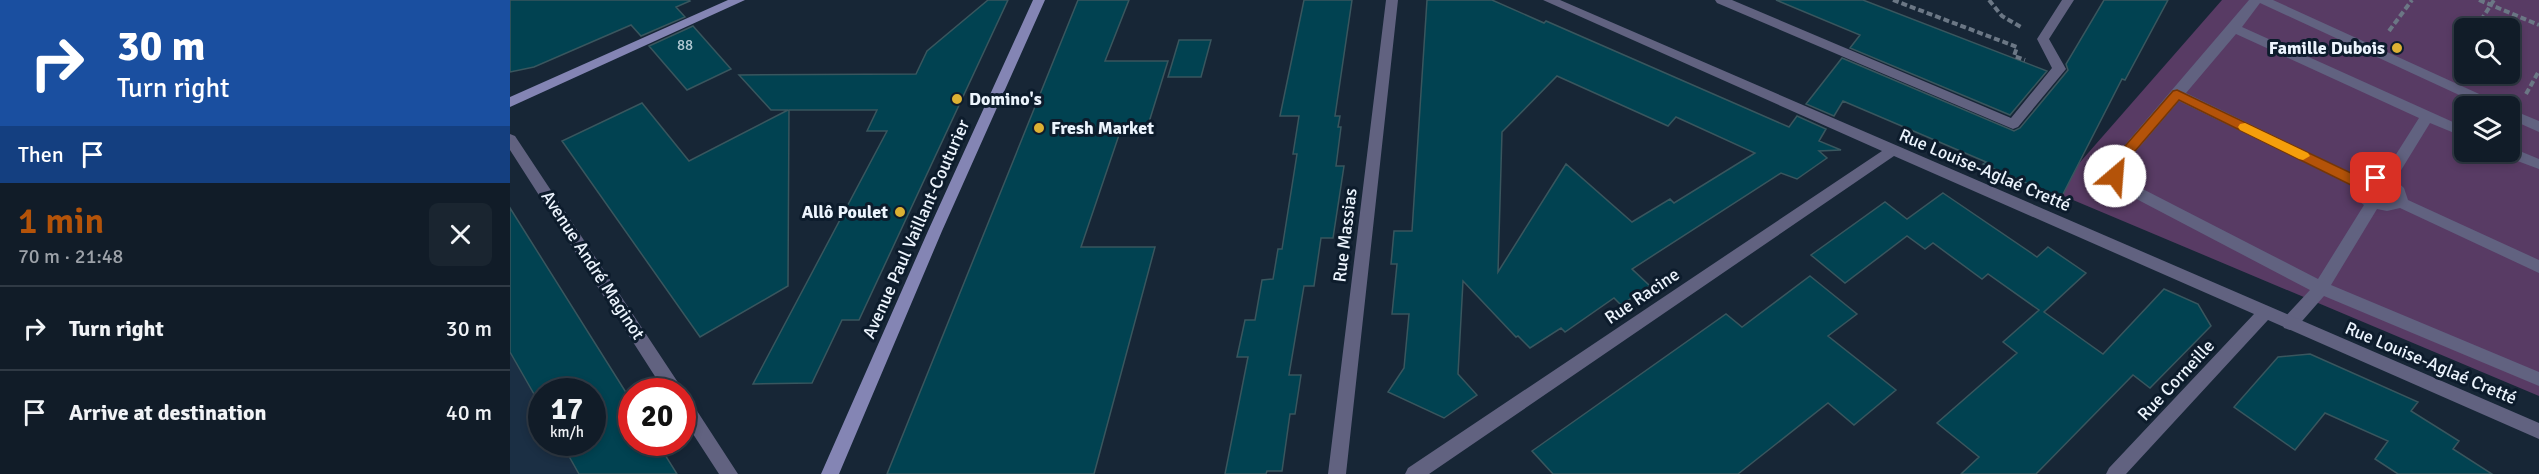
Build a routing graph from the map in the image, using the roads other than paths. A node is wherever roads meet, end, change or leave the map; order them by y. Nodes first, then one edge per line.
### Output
1 (739, 0) edge
2 (1039, 0) edge
3 (1392, 0) edge
4 (1721, 0) edge
5 (2068, 0) edge
6 (2256, 0) edge
7 (2262, 0) edge
8 (1553, 1) edge
9 (2235, 28) junction
10 (2177, 94) junction
11 (2472, 96) edge
12 (510, 102) edge
13 (2427, 116) junction
14 (2520, 118) edge
15 (2539, 127) edge
16 (2454, 128) edge
17 (510, 139) edge
18 (1892, 151) junction
19 (2520, 156) edge
20 (2539, 163) edge
21 (2358, 182) junction
22 (2386, 182) junction
23 (2400, 202) junction
24 (2373, 203) junction
25 (2539, 267) edge
26 (2321, 288) junction
27 (2265, 313) junction
28 (2290, 323) junction
29 (666, 378) edge
30 (2539, 379) edge
31 (696, 423) edge
32 (2539, 431) edge
33 (729, 474) edge
34 (830, 474) edge
35 (1337, 474) edge
36 (1414, 474) edge
37 (2115, 474) edge

1 - 12 main road
2 - 34 main road, Avenue Paul Vaillant-Couturier
3 - 35 street, Rue Massias
4 - 5 street
6 - 9 street
7 - 11 street
8 - 18 street, Rue Louise-Aglaé Cretté
9 - 10 street
9 - 13 street
10 - 21 street
10 - 26 street
13 - 16 street
13 - 22 street
14 - 15 street
17 - 29 street, Avenue André Maginot
18 - 27 street, Rue Louise-Aglaé Cretté
18 - 36 street, Rue Racine
19 - 20 street
21 - 22 street
21 - 24 street
22 - 23 street
23 - 24 street
23 - 25 street
24 - 26 street
26 - 28 street
26 - 30 street
27 - 28 street, Rue Louise-Aglaé Cretté
27 - 37 street, Rue Corneille
28 - 32 street, Rue Louise-Aglaé Cretté
31 - 33 street

